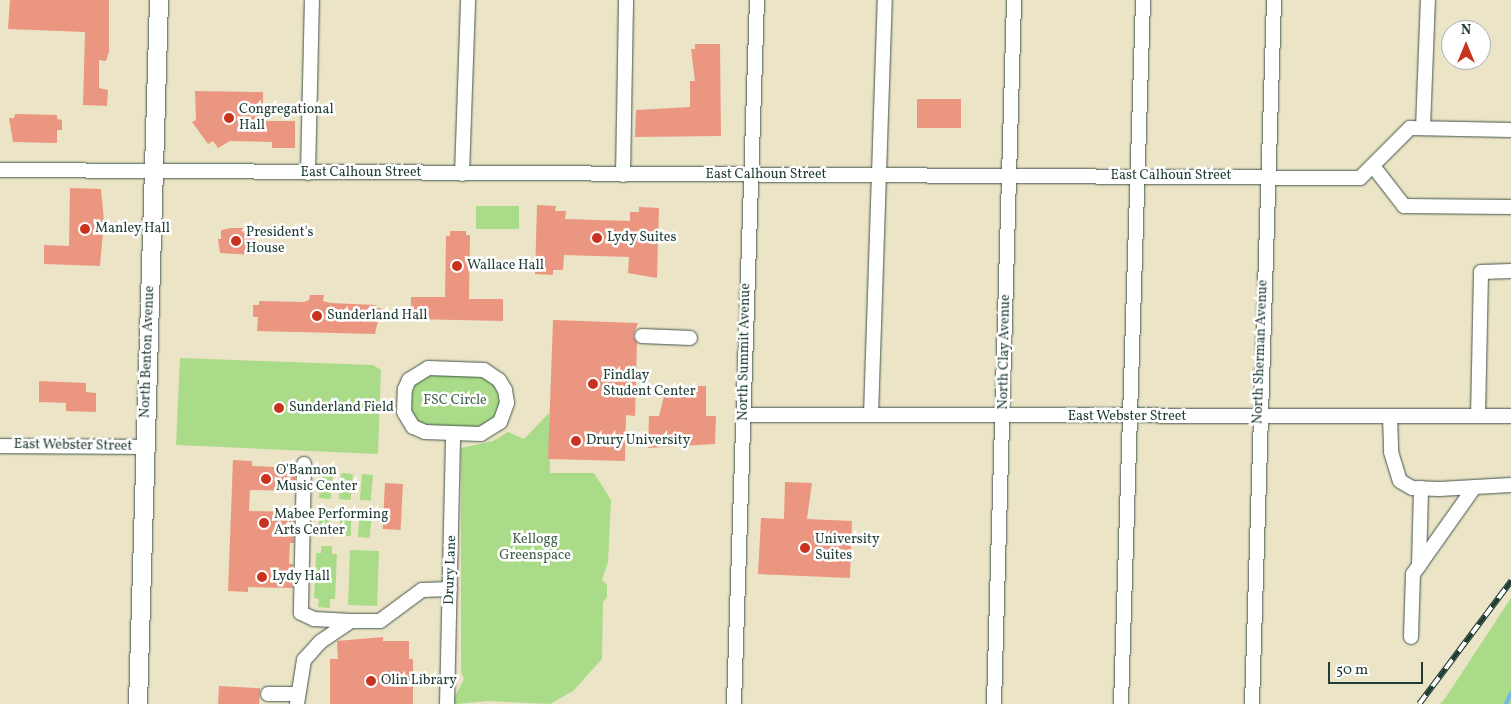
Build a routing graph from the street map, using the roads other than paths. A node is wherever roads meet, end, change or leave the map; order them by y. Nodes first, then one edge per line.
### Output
1 (159, 0) edge
2 (312, 0) edge
3 (468, 0) edge
4 (626, 0) edge
5 (757, 0) edge
6 (885, 0) edge
7 (1014, 0) edge
8 (1142, 0) edge
9 (1274, 0) edge
10 (1428, 0) edge
11 (1423, 128) junction
12 (1511, 130) edge
13 (1373, 166) junction
14 (0, 170) edge
15 (153, 172) junction
16 (308, 173) junction
17 (462, 174) junction
18 (623, 174) junction
19 (750, 175) junction
20 (880, 175) junction
21 (1008, 175) junction
22 (1136, 176) junction
23 (1268, 177) junction
24 (1511, 207) edge
25 (1511, 271) edge
26 (642, 336) dead end
27 (690, 338) dead end
28 (871, 414) junction
29 (743, 415) junction
30 (1003, 416) junction
31 (1478, 416) junction
32 (1511, 416) edge
33 (1130, 417) junction
34 (1390, 417) junction
35 (1259, 418) junction
36 (453, 436) junction
37 (0, 446) edge
38 (145, 447) junction
39 (304, 464) dead end
40 (1511, 485) edge
41 (1421, 488) junction
42 (1474, 488) junction
43 (1419, 566) junction
44 (450, 589) junction
45 (351, 621) junction
46 (1411, 637) dead end
47 (268, 694) dead end
48 (298, 699) edge
49 (138, 704) edge
50 (447, 704) edge
51 (734, 704) edge
52 (994, 704) edge
53 (1121, 704) edge
54 (1252, 704) edge

1 - 15 main road, North Benton Avenue
2 - 16 street
3 - 17 street
4 - 18 street
5 - 19 street, North Summit Avenue
6 - 20 street
7 - 21 street, North Clay Avenue
8 - 22 street
9 - 23 street, North Sherman Avenue
10 - 11 street
11 - 12 street, East Calhoun Street
11 - 13 street, East Calhoun Street
13 - 23 street, East Calhoun Street
13 - 24 street
14 - 15 street, East Calhoun Street
15 - 16 street, East Calhoun Street
15 - 38 main road, North Benton Avenue
16 - 17 street, East Calhoun Street
17 - 18 street, East Calhoun Street
18 - 19 street, East Calhoun Street
19 - 20 street, East Calhoun Street
19 - 29 street, North Summit Avenue
20 - 21 street, East Calhoun Street
20 - 28 street
21 - 22 street, East Calhoun Street
21 - 30 street, North Clay Avenue
22 - 23 street, East Calhoun Street
22 - 33 street
23 - 35 street, North Sherman Avenue
25 - 31 street
26 - 27 street
28 - 29 street, East Webster Street
28 - 30 street, East Webster Street
29 - 51 street, North Summit Avenue
30 - 33 street, East Webster Street
30 - 52 street, North Clay Avenue
31 - 32 street, East Webster Street
31 - 34 street, East Webster Street
33 - 35 street, East Webster Street
33 - 53 street
34 - 35 street, East Webster Street
34 - 41 street
35 - 54 street, North Sherman Avenue
36 - 36 street
36 - 44 street, Drury Lane
37 - 38 street, East Webster Street
38 - 49 main road, North Benton Avenue
39 - 45 street
40 - 42 street
41 - 42 street
41 - 43 street
42 - 43 street
43 - 46 street
44 - 45 street
44 - 50 street, Drury Lane
45 - 48 street
47 - 48 street

